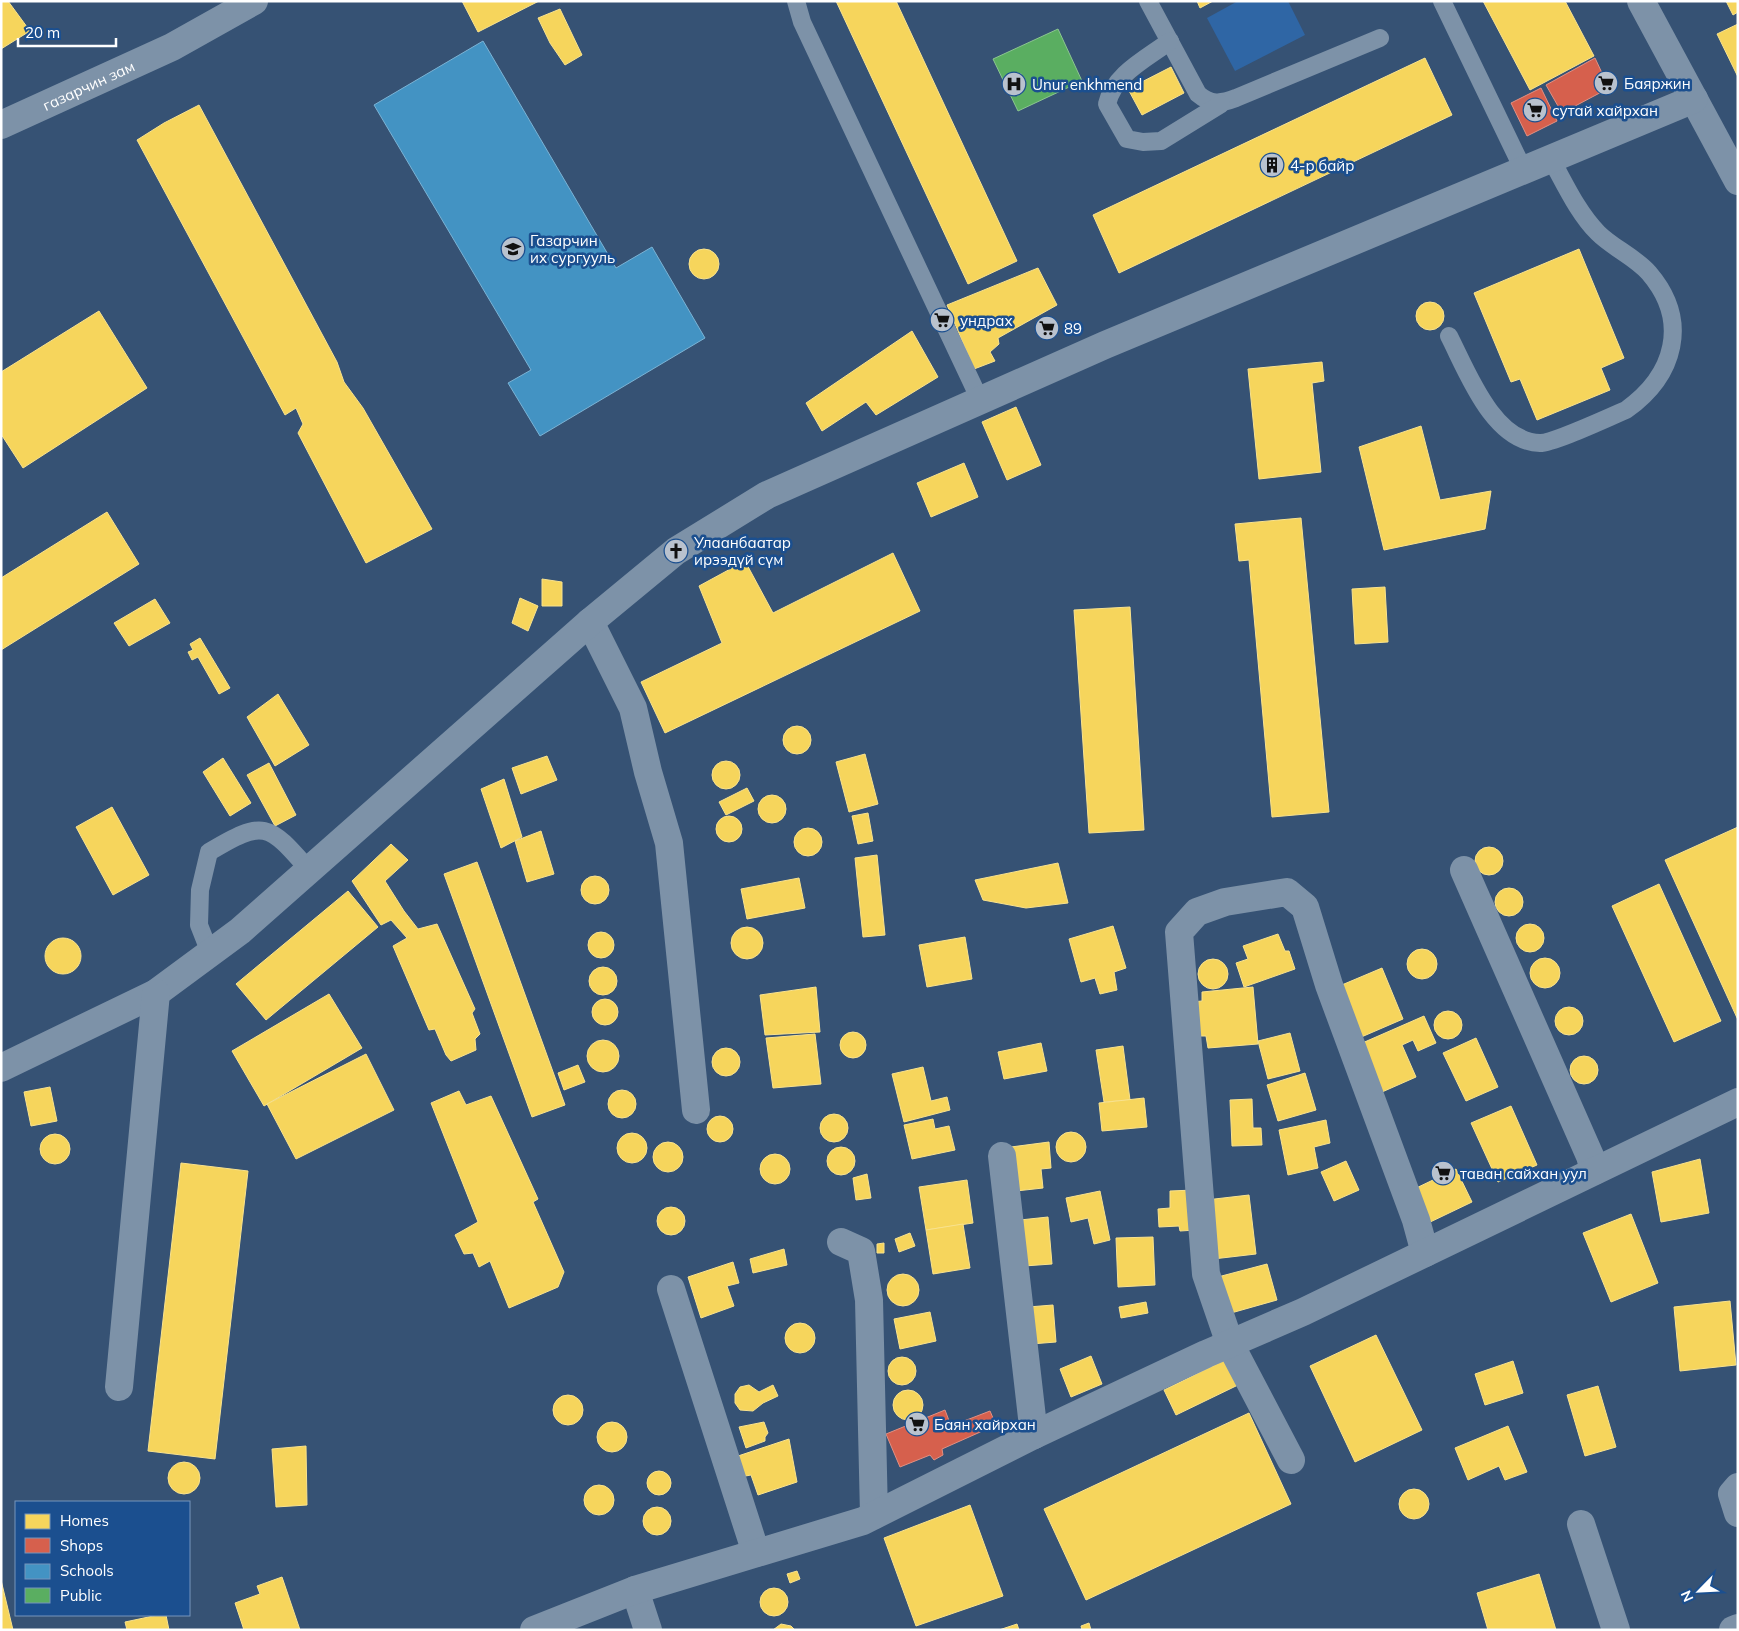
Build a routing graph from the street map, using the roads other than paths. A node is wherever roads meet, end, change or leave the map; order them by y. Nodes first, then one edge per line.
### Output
1 (254, 1) edge
2 (796, 1) edge
3 (1148, 1) edge
4 (1442, 1) edge
5 (1641, 1) edge
6 (1380, 38) dead end
7 (1170, 41) junction
8 (1694, 99) junction
9 (1221, 104) junction
10 (1, 125) edge
11 (1551, 159) junction
12 (1734, 164) edge
13 (1524, 171) junction
14 (1449, 336) dead end
15 (980, 400) junction
16 (590, 622) junction
17 (309, 870) junction
18 (1464, 870) dead end
19 (210, 954) junction
20 (156, 993) junction
21 (1, 1068) edge
22 (1738, 1102) edge
23 (696, 1110) dead end
24 (1002, 1156) dead end
25 (1594, 1171) junction
26 (840, 1242) dead end
27 (1425, 1253) junction
28 (671, 1289) dead end
29 (1230, 1344) junction
30 (119, 1387) dead end
31 (1034, 1435) junction
32 (1292, 1460) dead end
33 (1738, 1487) edge
34 (1738, 1513) edge
35 (874, 1515) junction
36 (1581, 1524) dead end
37 (756, 1553) junction
38 (635, 1590) junction
39 (1738, 1628) edge
40 (534, 1630) edge
41 (648, 1630) edge
42 (1616, 1630) edge
43 (1733, 1630) edge

1 - 10 street, газарчин зам
2 - 15 lane
3 - 7 lane
4 - 13 lane
5 - 8 street
6 - 9 lane
7 - 9 lane
7 - 9 lane
8 - 11 street
8 - 12 street
11 - 13 street
11 - 14 lane
13 - 15 street
15 - 16 street
16 - 17 street
16 - 23 street
17 - 19 street
17 - 19 lane
18 - 25 street
19 - 20 street
20 - 21 street
20 - 30 street
22 - 25 street
24 - 31 street
25 - 27 street
26 - 35 street
27 - 29 street
27 - 29 street
28 - 37 street
29 - 31 street
29 - 32 street
31 - 35 street
33 - 34 street
35 - 37 street
36 - 42 street
37 - 38 street
38 - 40 street
38 - 41 street
39 - 43 street

